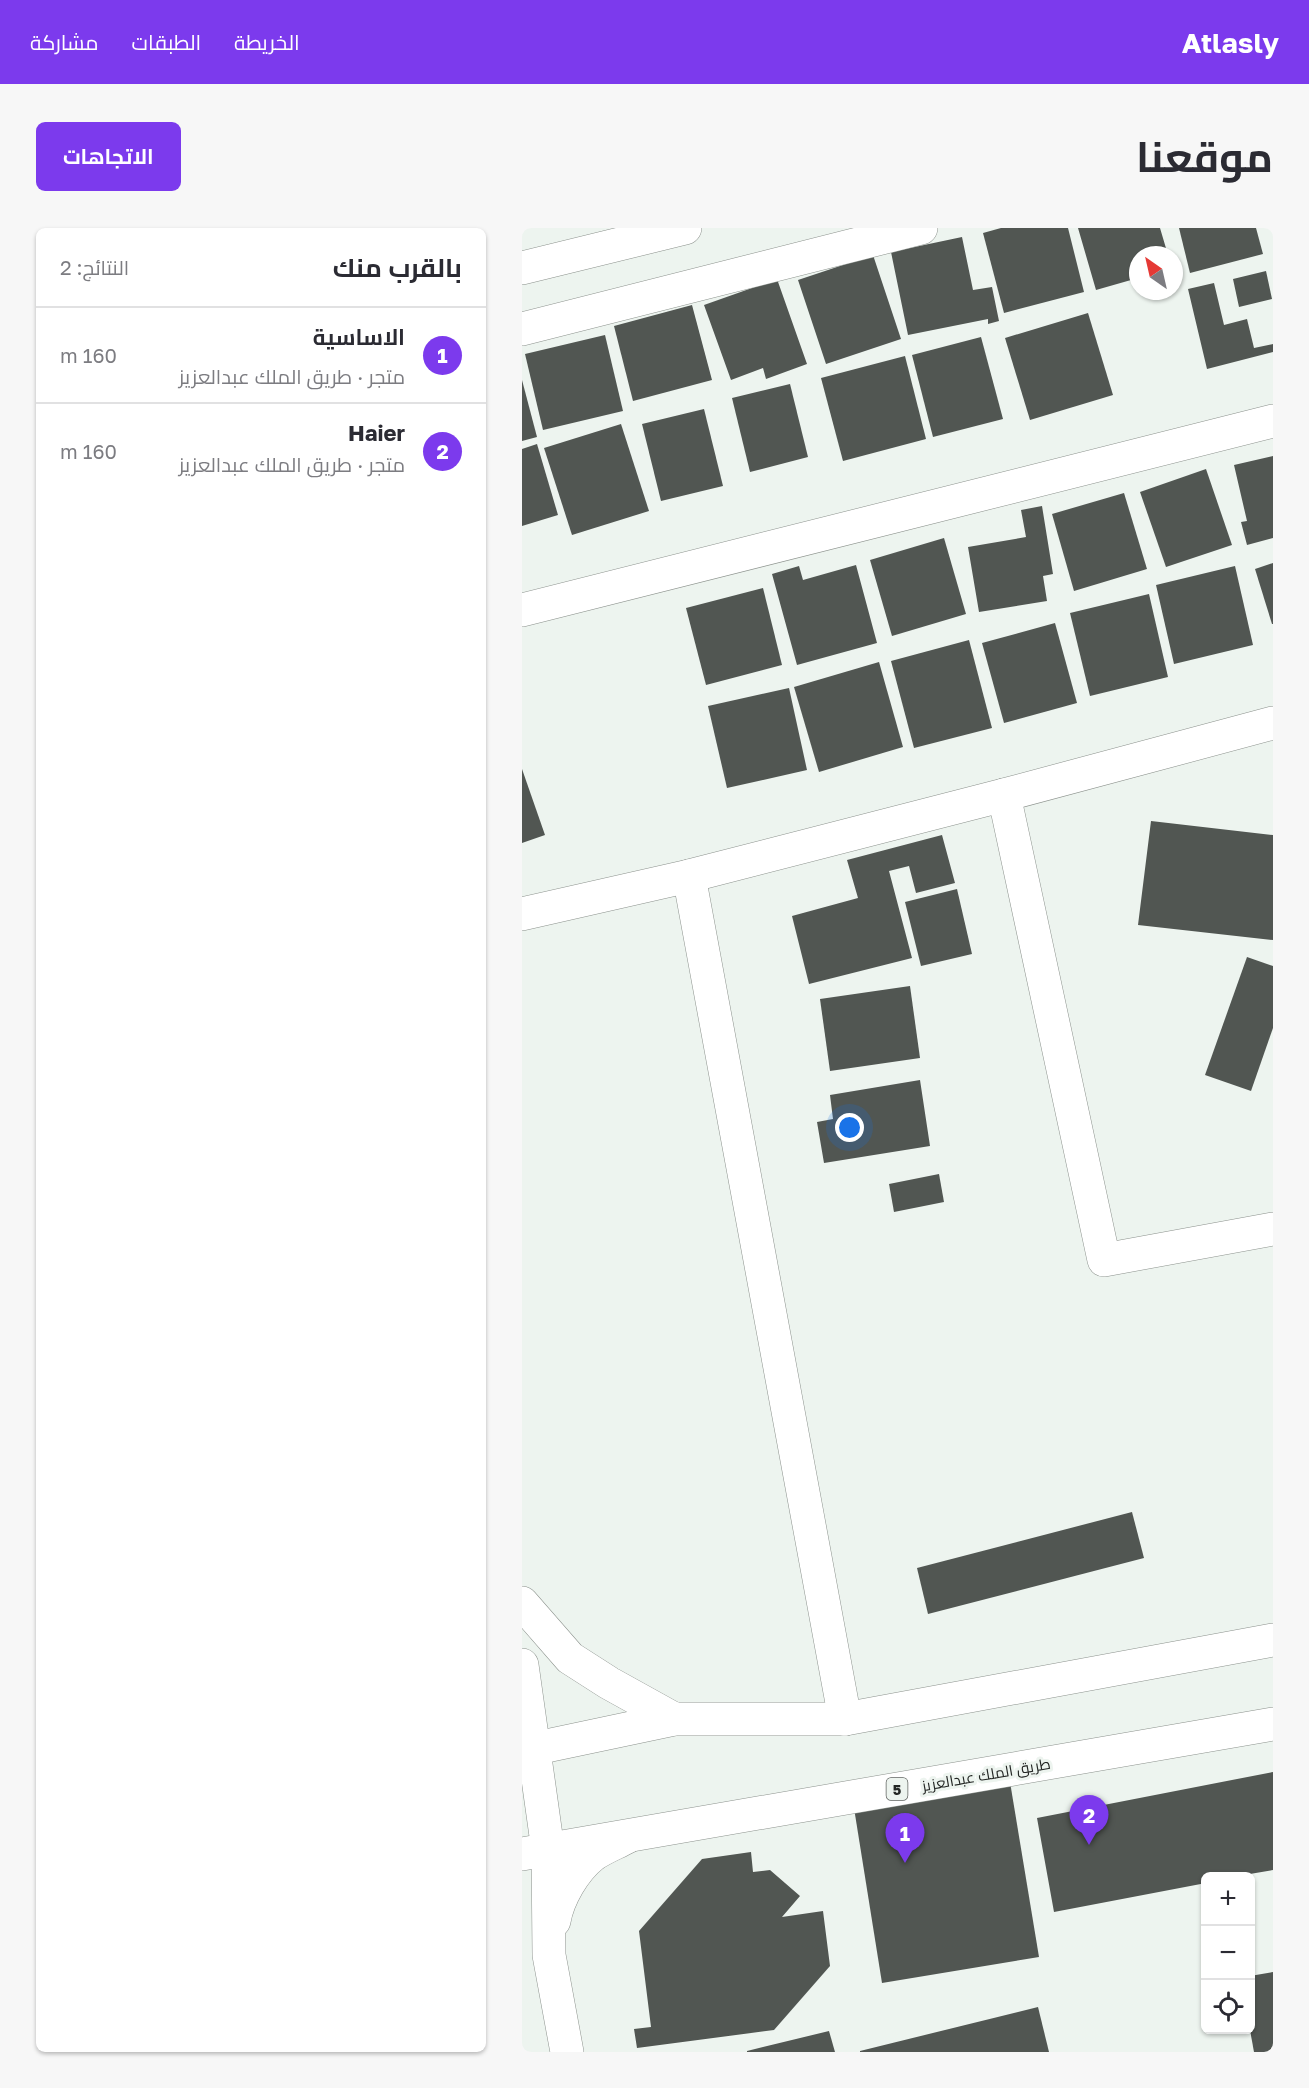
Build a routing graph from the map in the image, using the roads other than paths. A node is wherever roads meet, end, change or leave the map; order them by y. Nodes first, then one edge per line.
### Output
1 (686, 228) edge
2 (921, 228) edge
3 (522, 268) edge
4 (522, 329) edge
5 (1273, 421) edge
6 (522, 610) edge
7 (1273, 723) edge
8 (1004, 795) junction
9 (689, 876) junction
10 (522, 914) edge
11 (1273, 1229) edge
12 (522, 1603) edge
13 (1273, 1641) edge
14 (522, 1665) edge
15 (674, 1719) junction
16 (845, 1719) junction
17 (1273, 1724) edge
18 (528, 1750) edge
19 (630, 1835) junction
20 (535, 1852) edge
21 (549, 1955) junction
22 (567, 2052) edge

1 - 3 main road
2 - 4 main road
5 - 6 main road
7 - 8 main road
8 - 9 main road
8 - 11 main road
9 - 10 main road
9 - 16 main road
12 - 15 main road
13 - 16 main road
14 - 18 main road
15 - 16 main road
15 - 18 main road
17 - 19 main road, طريق الملك عبدالعزيز / 5
18 - 20 main road
19 - 20 main road, طريق الملك عبدالعزيز / 5
19 - 21 main road
20 - 21 main road
21 - 22 main road

